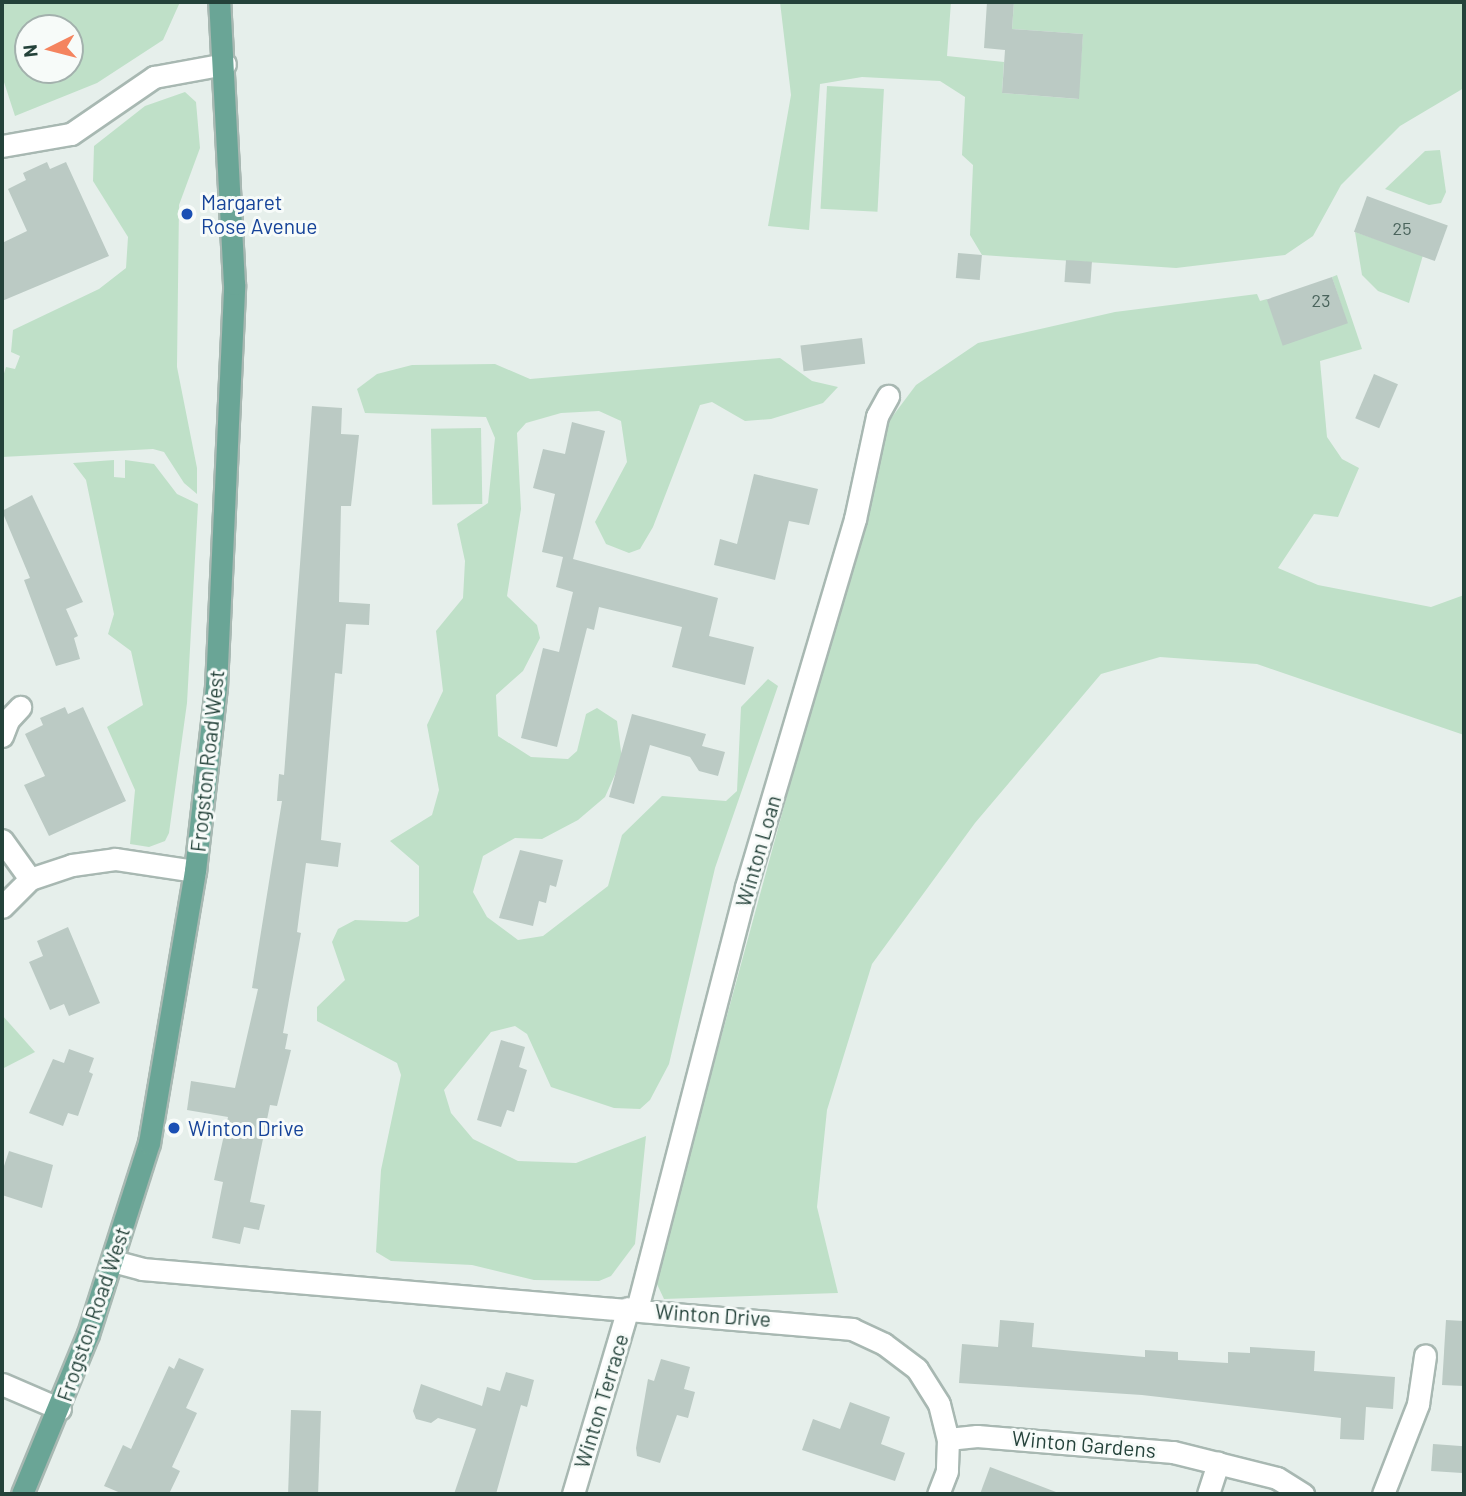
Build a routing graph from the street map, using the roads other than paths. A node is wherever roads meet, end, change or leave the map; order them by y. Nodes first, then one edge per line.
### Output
1 (219, 2) edge
2 (225, 64) junction
3 (2, 146) edge
4 (888, 396) dead end
5 (20, 707) dead end
6 (2, 736) edge
7 (2, 840) edge
8 (195, 871) junction
9 (30, 879) junction
10 (2, 907) edge
11 (113, 1261) junction
12 (632, 1308) junction
13 (1425, 1356) dead end
14 (2, 1384) edge
15 (60, 1409) junction
16 (948, 1438) junction
17 (1218, 1463) junction
18 (22, 1494) edge
19 (573, 1494) edge
20 (938, 1494) edge
21 (1208, 1494) edge
22 (1303, 1494) edge
23 (1383, 1494) edge

1 - 2 main road, Frogston Road West
2 - 3 street
2 - 8 main road, Frogston Road West
4 - 12 street, Winton Loan
5 - 6 street
7 - 9 street
8 - 9 street
8 - 11 main road, Frogston Road West
9 - 10 street
11 - 12 street, Winton Drive
11 - 15 main road, Frogston Road West
12 - 16 street, Winton Drive
12 - 19 street, Winton Terrace
13 - 23 street
14 - 15 street
15 - 18 main road, Frogston Road West
16 - 17 street, Winton Gardens
16 - 20 street, Winton Drive
17 - 21 street
17 - 22 street, Winton Gardens

